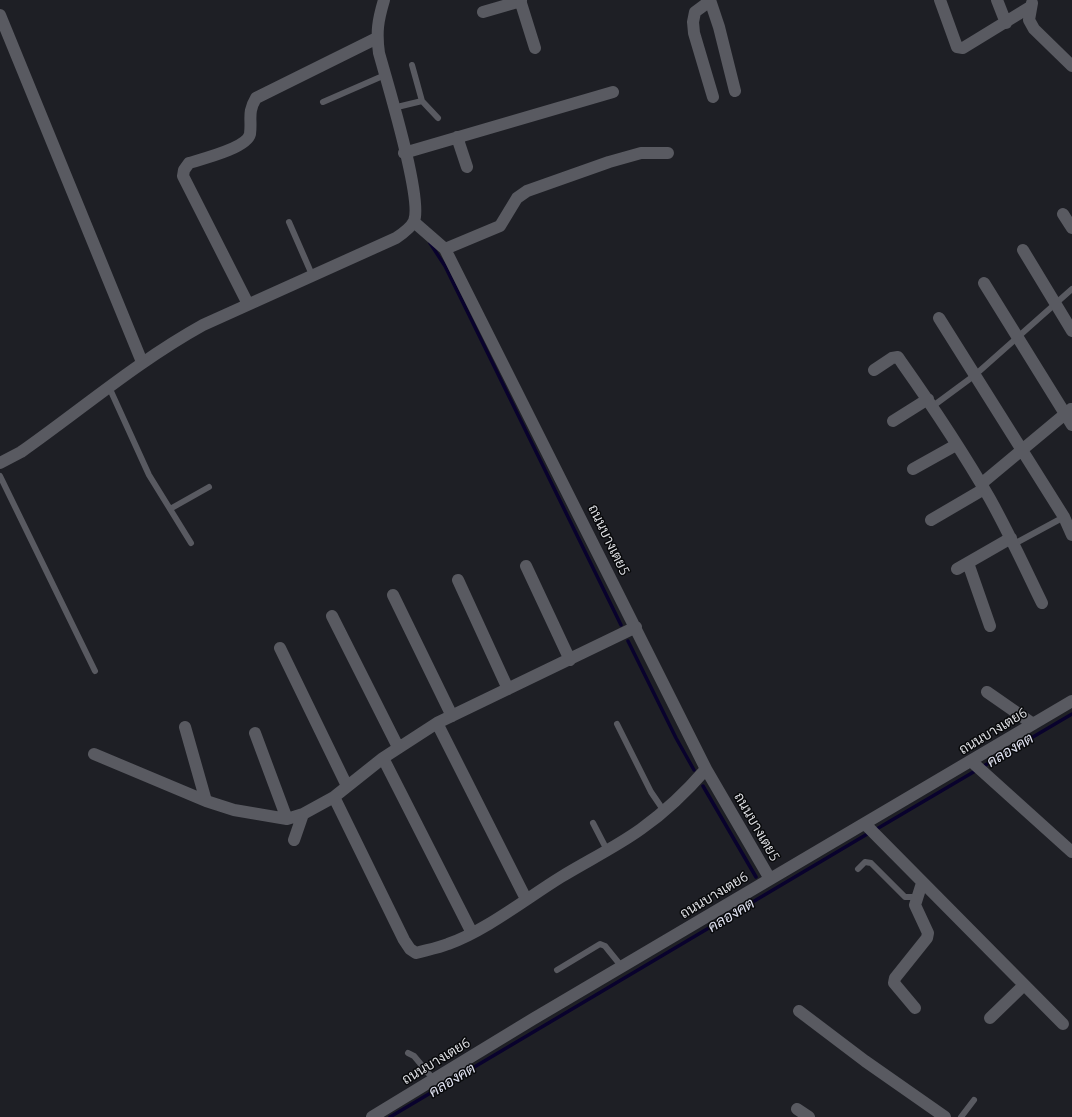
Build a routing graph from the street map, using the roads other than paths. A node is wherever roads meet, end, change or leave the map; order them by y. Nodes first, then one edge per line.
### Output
1 (384, 0) edge
2 (521, 0) edge
3 (710, 0) edge
4 (940, 0) edge
5 (997, 0) edge
6 (1032, 4) edge
7 (483, 12) dead end
8 (0, 15) edge
9 (1006, 23) junction
10 (377, 38) junction
11 (535, 48) dead end
12 (412, 65) dead end
13 (1072, 66) edge
14 (385, 75) junction
15 (735, 91) dead end
16 (613, 92) dead end
17 (713, 97) dead end
18 (422, 101) junction
19 (323, 102) dead end
20 (393, 108) junction
21 (438, 118) dead end
22 (457, 137) junction
23 (404, 153) junction
24 (668, 153) dead end
25 (467, 168) dead end
26 (1063, 214) dead end
27 (289, 222) dead end
28 (414, 222) junction
29 (1072, 228) edge
30 (445, 249) junction
31 (1023, 250) dead end
32 (313, 277) junction
33 (984, 283) dead end
34 (1072, 289) edge
35 (1055, 303) junction
36 (248, 304) junction
37 (939, 318) dead end
38 (1072, 331) edge
39 (1018, 337) junction
40 (142, 362) junction
41 (874, 370) dead end
42 (975, 375) junction
43 (109, 387) junction
44 (930, 403) junction
45 (1069, 411) edge
46 (893, 421) dead end
47 (1072, 425) edge
48 (956, 445) junction
49 (1022, 449) junction
50 (0, 463) edge
51 (913, 469) dead end
52 (0, 476) edge
53 (982, 486) junction
54 (209, 487) dead end
55 (170, 509) junction
56 (1064, 517) junction
57 (931, 520) dead end
58 (1072, 535) edge
59 (1013, 541) junction
60 (191, 543) dead end
61 (968, 563) junction
62 (526, 566) dead end
63 (957, 569) dead end
64 (458, 580) dead end
65 (393, 596) dead end
66 (1042, 603) dead end
67 (332, 616) dead end
68 (990, 626) dead end
69 (636, 627) junction
70 (280, 648) dead end
71 (570, 660) junction
72 (95, 671) dead end
73 (508, 689) junction
74 (987, 692) dead end
75 (1072, 701) edge
76 (452, 716) junction
77 (437, 723) junction
78 (617, 724) dead end
79 (1033, 724) junction
80 (185, 727) dead end
81 (255, 733) dead end
82 (398, 747) junction
83 (94, 754) dead end
84 (383, 758) junction
85 (973, 762) junction
86 (706, 769) junction
87 (347, 786) junction
88 (334, 797) junction
89 (206, 800) junction
90 (664, 811) junction
91 (303, 814) junction
92 (287, 819) junction
93 (593, 823) dead end
94 (866, 825) junction
95 (294, 840) dead end
96 (607, 850) junction
97 (1072, 852) edge
98 (858, 869) dead end
99 (770, 880) junction
100 (922, 883) junction
101 (916, 897) junction
102 (526, 900) junction
103 (472, 933) junction
104 (622, 968) junction
105 (557, 970) dead end
106 (1024, 985) junction
107 (915, 1008) dead end
108 (798, 1011) dead end
109 (990, 1018) dead end
110 (1063, 1024) dead end
111 (408, 1053) dead end
112 (434, 1080) junction
113 (974, 1100) dead end
114 (797, 1109) dead end
115 (372, 1117) edge
116 (809, 1117) edge
117 (945, 1117) edge
118 (961, 1117) edge

1 - 10 street
2 - 7 street
2 - 11 street
3 - 15 street
3 - 17 street
4 - 9 street
5 - 9 street
6 - 9 street
6 - 13 street
8 - 40 street
10 - 14 street
10 - 36 street
12 - 18 lane
14 - 19 lane
14 - 20 street
16 - 22 street
18 - 20 lane
18 - 21 lane
20 - 23 street
22 - 23 street
22 - 25 street
23 - 28 street
24 - 30 street
26 - 29 street
27 - 32 lane
28 - 30 street, ถนนบางเตย5
28 - 32 street
30 - 69 street, ถนนบางเตย5
31 - 35 street
32 - 36 street
33 - 39 street
34 - 35 lane
35 - 38 street
35 - 39 lane
36 - 40 street
37 - 42 street
39 - 42 lane
39 - 45 street
40 - 43 street
41 - 44 street
42 - 44 lane
42 - 49 street
43 - 50 street
43 - 55 lane
44 - 46 street
44 - 48 street
45 - 47 street
45 - 49 street
48 - 51 street
48 - 53 street
49 - 53 street
49 - 56 street
52 - 72 lane
53 - 57 street
53 - 59 street
54 - 55 lane
55 - 60 lane
56 - 58 street
56 - 59 lane
59 - 61 street
59 - 66 street
61 - 63 street
61 - 68 street
62 - 71 street
64 - 73 street
65 - 76 street
67 - 82 street
69 - 71 street
69 - 86 street, ถนนบางเตย5
70 - 87 street
71 - 73 street
73 - 76 street
74 - 79 street
75 - 79 street, ถนนบางเตย6
76 - 77 street
77 - 82 street
77 - 102 street
78 - 90 lane
79 - 85 street, ถนนบางเตย6
80 - 89 street
81 - 92 street
82 - 84 street
83 - 89 street
84 - 87 street
84 - 103 street
85 - 94 street, ถนนบางเตย6
85 - 97 street
86 - 90 street
86 - 99 street, ถนนบางเตย5
87 - 88 street
88 - 91 street
88 - 103 street
89 - 92 street
90 - 96 street
91 - 92 street
91 - 95 street
93 - 96 lane
94 - 99 street, ถนนบางเตย6
94 - 100 street
96 - 102 street
98 - 101 lane
99 - 104 street, ถนนบางเตย6
100 - 101 street
100 - 106 street
101 - 107 street
102 - 103 street
104 - 105 lane
104 - 112 street, ถนนบางเตย6
106 - 109 street
106 - 110 street
108 - 117 street
111 - 112 lane
112 - 115 street, ถนนบางเตย6
113 - 118 lane
114 - 116 street

